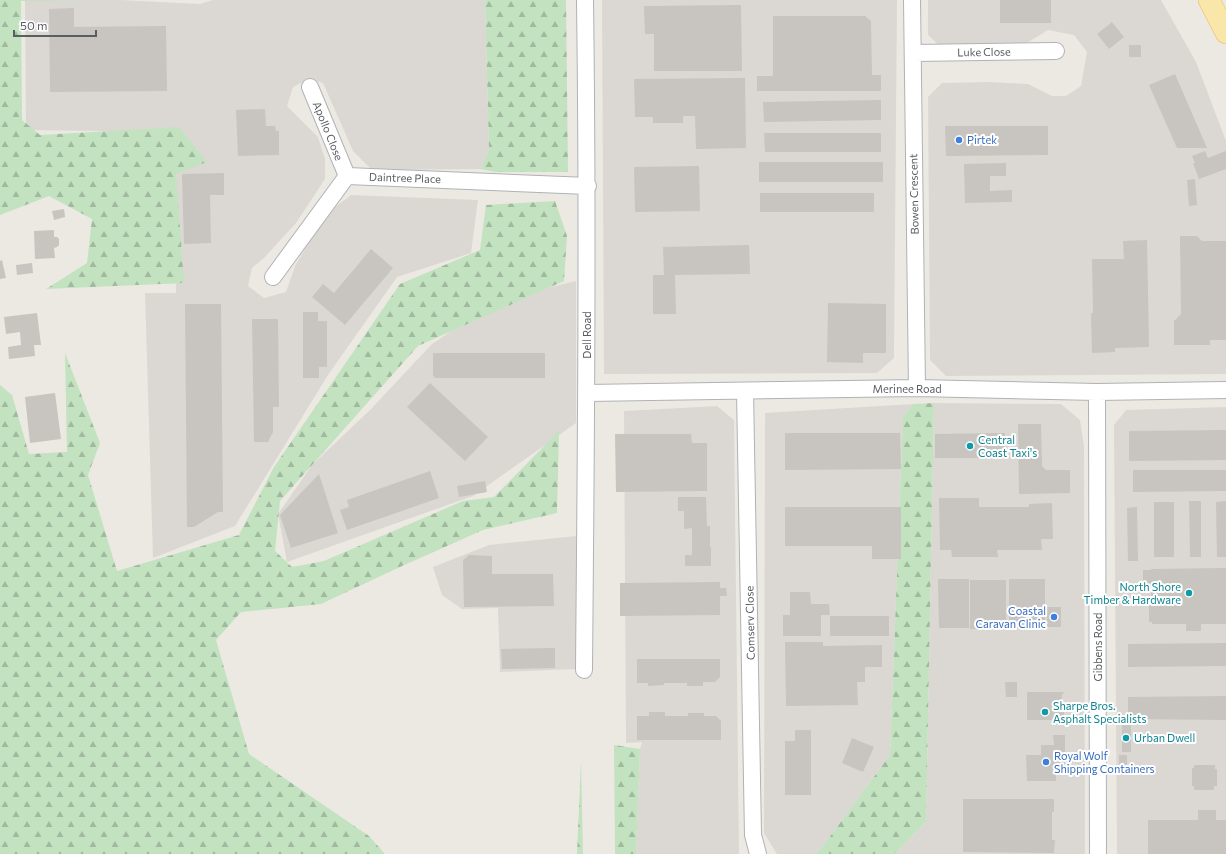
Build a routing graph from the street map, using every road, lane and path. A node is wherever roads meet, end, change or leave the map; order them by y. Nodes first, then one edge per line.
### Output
1 (586, 0) edge
2 (912, 0) edge
3 (1209, 0) edge
4 (1226, 33) edge
5 (1056, 51) dead end
6 (913, 53) junction
7 (310, 86) dead end
8 (347, 176) junction
9 (588, 186) junction
10 (273, 277) dead end
11 (917, 388) junction
12 (1226, 390) edge
13 (745, 391) junction
14 (1097, 392) junction
15 (587, 393) junction
16 (584, 670) dead end
17 (758, 854) edge
18 (1098, 854) edge

1 - 9 street, Dell Road
2 - 6 street, Bowen Crescent
3 - 4 main road
5 - 6 street, Luke Close
6 - 11 street, Bowen Crescent
7 - 8 street, Apollo Close
8 - 9 street, Daintree Place
8 - 10 street
9 - 15 street, Dell Road
11 - 13 street, Merinee Road
11 - 14 street, Merinee Road
12 - 14 street, Merinee Road
13 - 15 street, Merinee Road
13 - 17 street, Comserv Close
14 - 18 street, Gibbens Road
15 - 16 street, Dell Road

